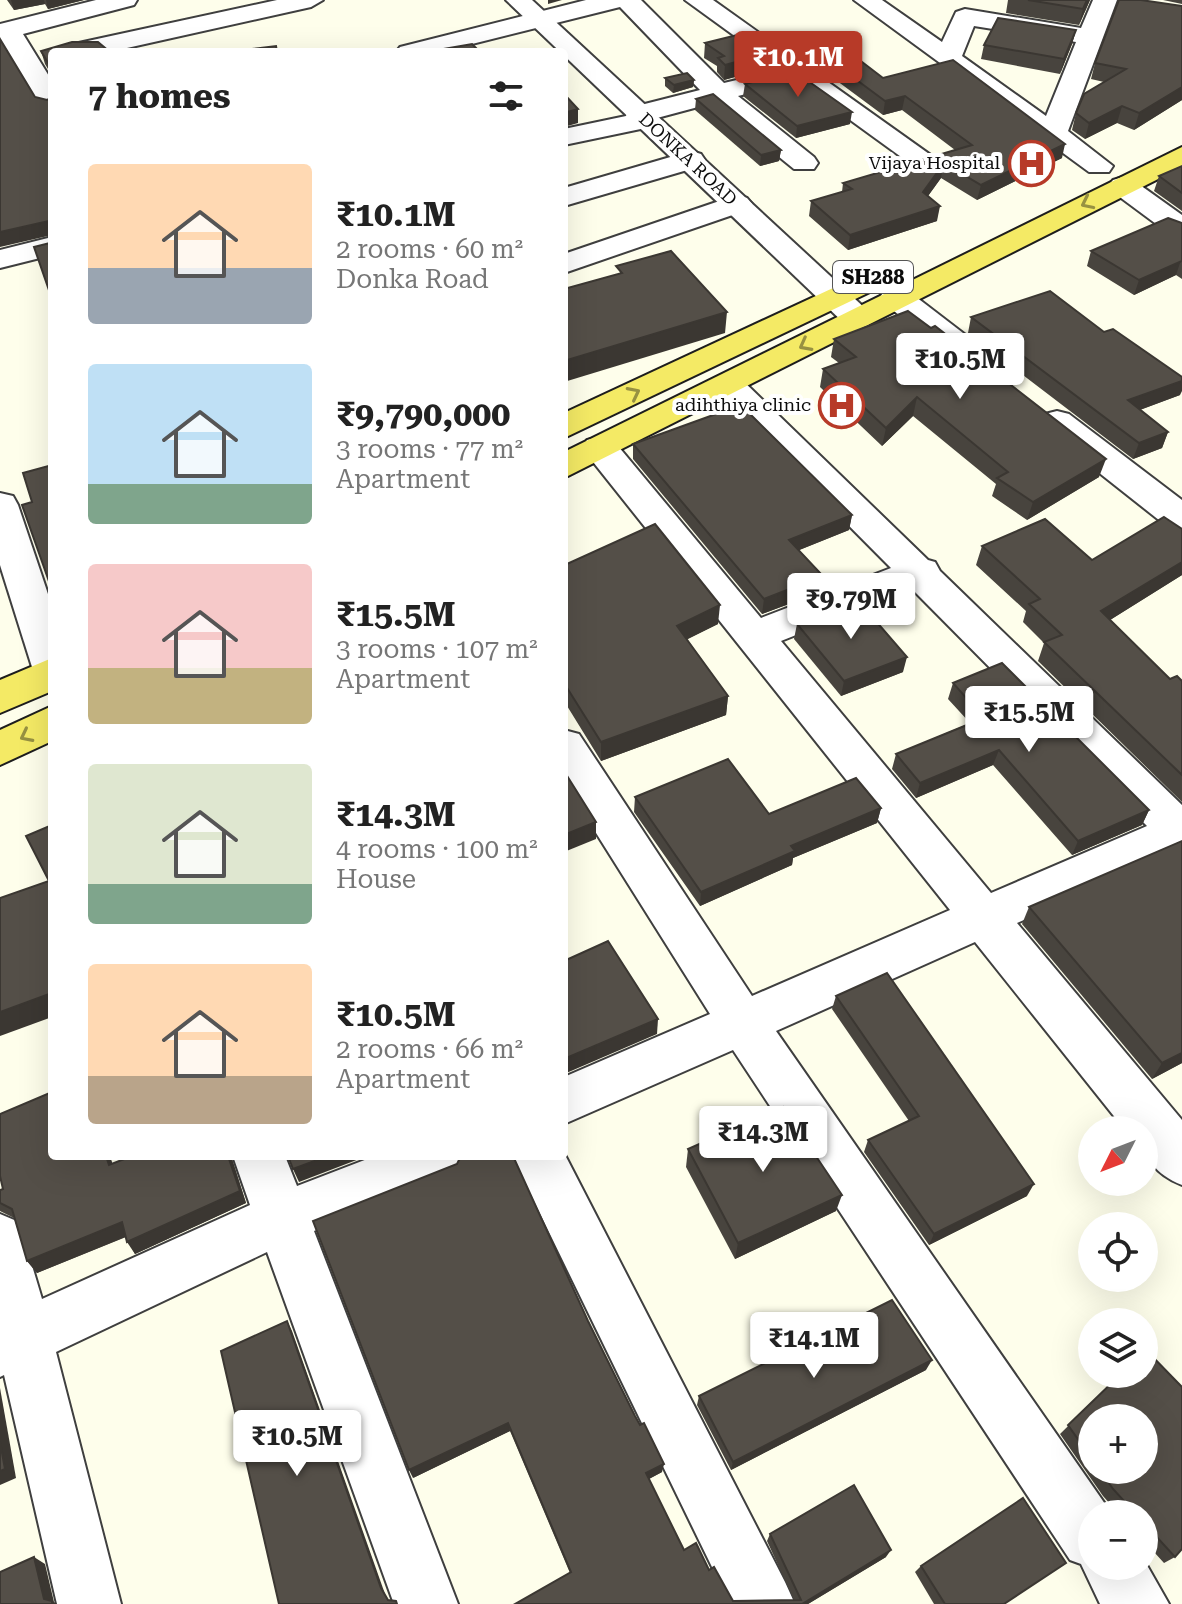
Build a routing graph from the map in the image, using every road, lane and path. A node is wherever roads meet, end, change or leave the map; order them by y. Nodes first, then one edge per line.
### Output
1 (125, 0) edge
2 (177, 0) edge
3 (311, 0) edge
4 (518, 0) edge
5 (616, 0) edge
6 (627, 0) edge
7 (697, 0) edge
8 (866, 0) edge
9 (1105, 0) edge
10 (1136, 6) edge
11 (540, 22) junction
12 (191, 25) junction
13 (4, 31) edge
14 (1091, 37) junction
15 (91, 48) edge
16 (204, 48) edge
17 (426, 48) edge
18 (563, 48) edge
19 (568, 54) edge
20 (948, 59) junction
21 (40, 60) edge
22 (800, 70) junction
23 (48, 89) edge
24 (719, 94) junction
25 (642, 117) junction
26 (1182, 126) edge
27 (1053, 133) junction
28 (568, 136) edge
29 (1182, 156) edge
30 (691, 160) junction
31 (925, 161) edge
32 (804, 163) dead end
33 (1111, 176) junction
34 (568, 196) edge
35 (737, 204) junction
36 (1182, 229) edge
37 (48, 247) edge
38 (0, 259) edge
39 (568, 263) edge
40 (896, 297) junction
41 (845, 307) junction
42 (728, 385) junction
43 (576, 447) edge
44 (0, 505) edge
45 (1182, 519) edge
46 (921, 571) junction
47 (755, 636) junction
48 (48, 657) edge
49 (48, 672) edge
50 (0, 698) edge
51 (48, 724) edge
52 (0, 749) edge
53 (568, 752) edge
54 (1181, 832) edge
55 (984, 920) junction
56 (741, 1021) junction
57 (568, 1099) edge
58 (260, 1160) edge
59 (429, 1160) edge
60 (540, 1160) edge
61 (1182, 1160) edge
62 (282, 1218) junction
63 (0, 1241) edge
64 (12, 1343) edge
65 (1078, 1517) edge
66 (1121, 1580) edge
67 (89, 1604) edge
68 (426, 1604) edge
69 (763, 1604) edge
70 (1137, 1604) edge

1 - 13 street
2 - 12 street
3 - 12 street
4 - 11 street, DONKA ROAD
5 - 11 street
6 - 24 street
7 - 22 street
8 - 20 street
9 - 10 street
9 - 14 street
11 - 17 street
11 - 18 street, DONKA ROAD
12 - 15 street
12 - 16 street
13 - 21 street
14 - 20 street
14 - 27 street
19 - 25 street, DONKA ROAD
20 - 27 street
21 - 23 street
22 - 24 street
22 - 31 street
24 - 25 street
24 - 32 street
25 - 28 street
25 - 30 street, DONKA ROAD
26 - 33 main road, SH288
27 - 33 street
29 - 33 main road, SH288
30 - 34 street
30 - 35 street, DONKA ROAD
33 - 36 street
33 -> 40 main road, SH288
33 - 41 main road, SH288
35 - 39 street
35 - 41 street, DONKA ROAD
37 - 38 street
40 - 41 main road, SH288
40 - 45 street
41 -> 42 main road, SH288
43 -> 41 main road, SH288
42 - 43 main road, SH288
42 - 46 street
43 - 47 street
44 - 48 street
46 - 47 street
46 - 54 street
47 - 55 street
49 - 50 main road
51 -> 52 main road
53 - 56 street
54 - 55 street
55 - 56 street
55 - 61 street
56 - 57 street
56 - 65 street
58 - 62 street
59 - 62 street
60 - 69 street
62 - 64 street
62 - 68 street
63 - 64 street
64 - 67 street
66 - 70 street

